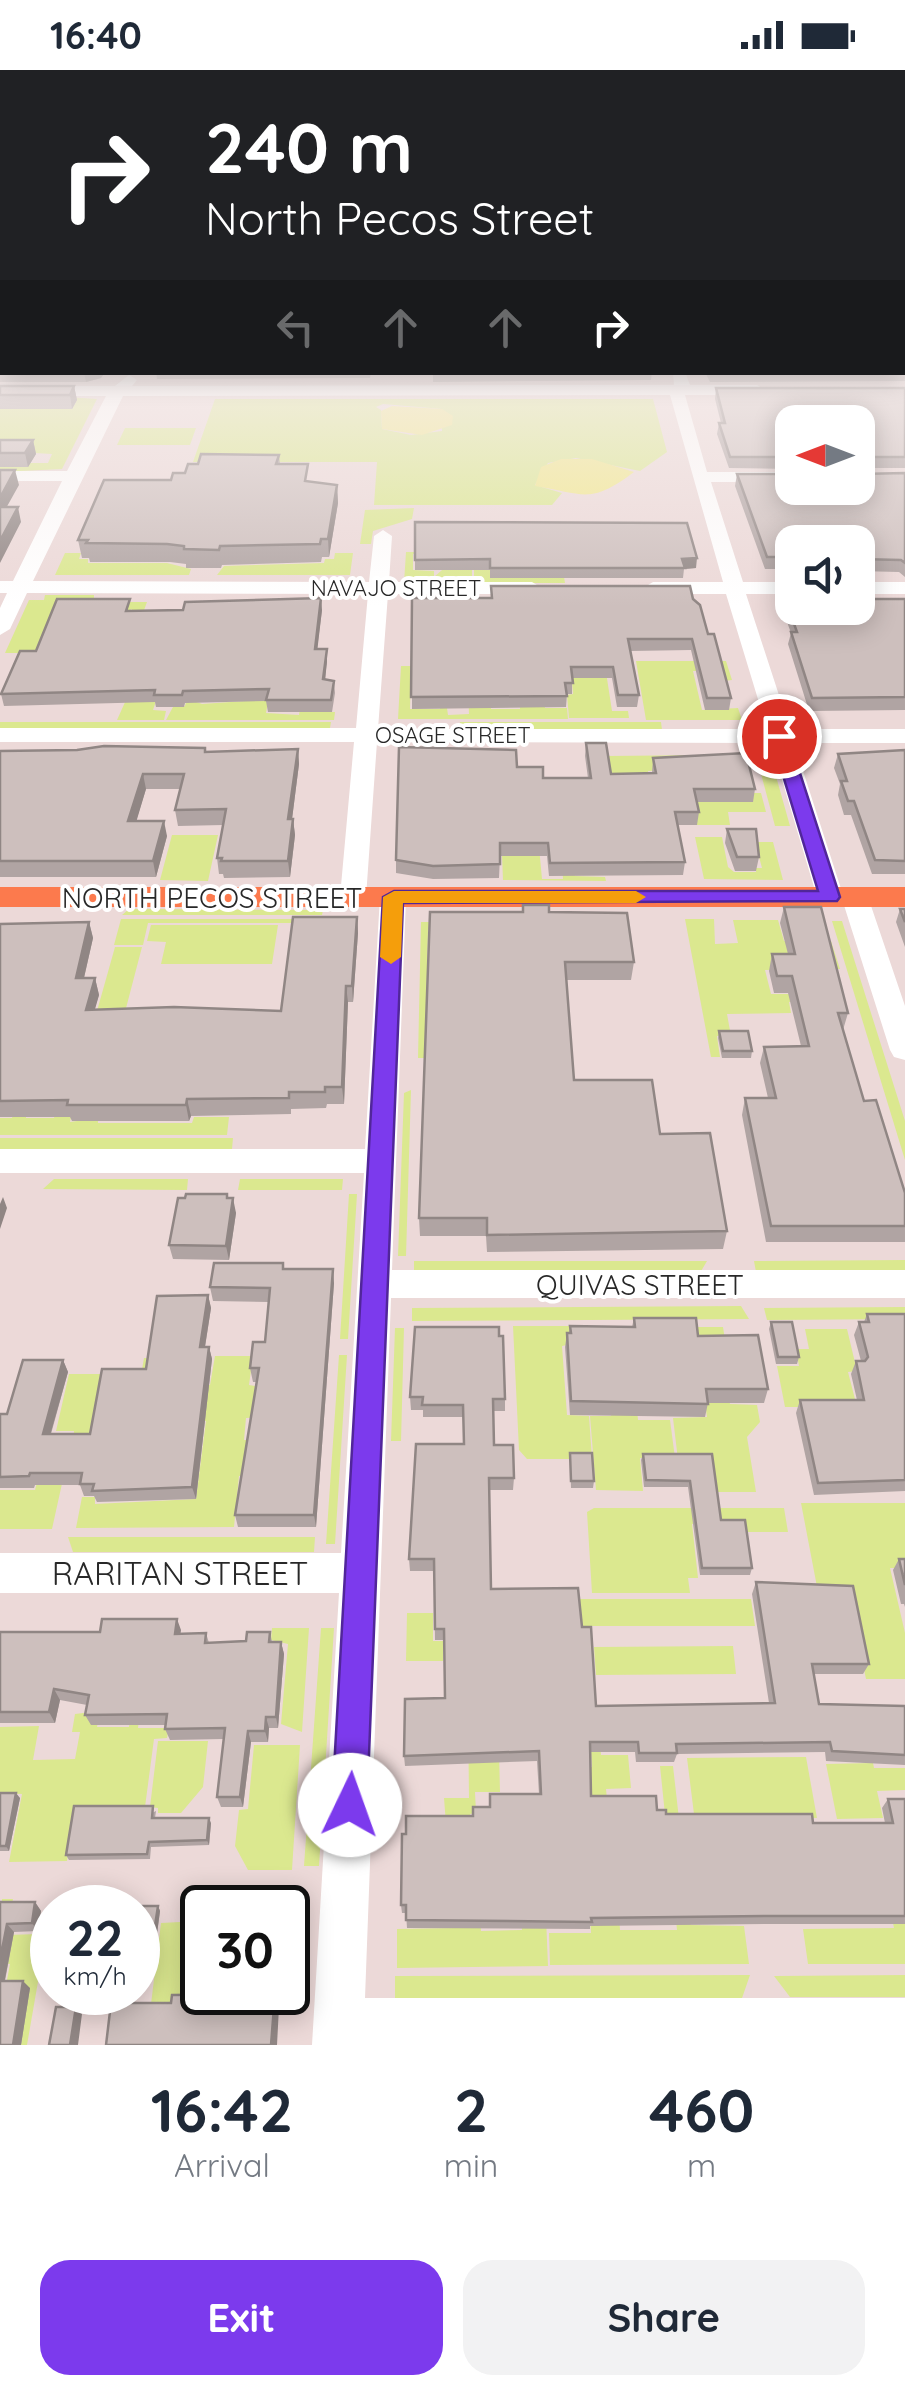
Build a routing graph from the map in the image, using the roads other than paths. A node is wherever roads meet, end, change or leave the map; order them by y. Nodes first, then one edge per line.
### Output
1 (99, 423) edge
2 (684, 423) edge
3 (0, 476) edge
4 (74, 476) junction
5 (700, 477) junction
6 (775, 477) edge
7 (383, 536) dead end
8 (10, 588) edge
9 (378, 588) junction
10 (555, 588) edge
11 (631, 588) edge
12 (733, 588) junction
13 (775, 588) edge
14 (875, 588) edge
15 (905, 588) edge
16 (0, 630) edge
17 (0, 735) edge
18 (366, 735) junction
19 (779, 736) junction
20 (905, 736) edge
21 (0, 897) edge
22 (353, 897) junction
23 (394, 897) junction
24 (842, 897) junction
25 (905, 897) edge
26 (905, 1050) edge
27 (0, 1161) edge
28 (381, 1161) junction
29 (375, 1284) junction
30 (905, 1284) edge
31 (0, 1573) edge
32 (361, 1573) junction
33 (905, 2024) edge
34 (338, 2034) edge

1 - 4 street
2 - 5 street
3 - 4 street
4 - 8 street
5 - 6 street
5 - 12 street
7 - 9 street
8 - 9 street, NAVAJO STREET
8 - 16 street
9 - 10 street, NAVAJO STREET
9 - 18 street
11 - 12 street
12 - 13 street
12 - 19 street
14 - 15 street
17 - 18 street, OSAGE STREET
18 - 19 street, OSAGE STREET
18 - 22 street
19 - 20 street, OSAGE STREET
19 - 24 street
21 - 22 main road, NORTH PECOS STREET
22 - 23 main road, NORTH PECOS STREET
23 - 24 main road, NORTH PECOS STREET
23 - 28 street
24 - 25 main road, NORTH PECOS STREET
24 - 26 street
27 - 28 street
28 - 29 street
29 - 30 street, QUIVAS STREET
29 - 32 street
31 - 32 street, RARITAN STREET
32 - 34 street
33 - 34 street

